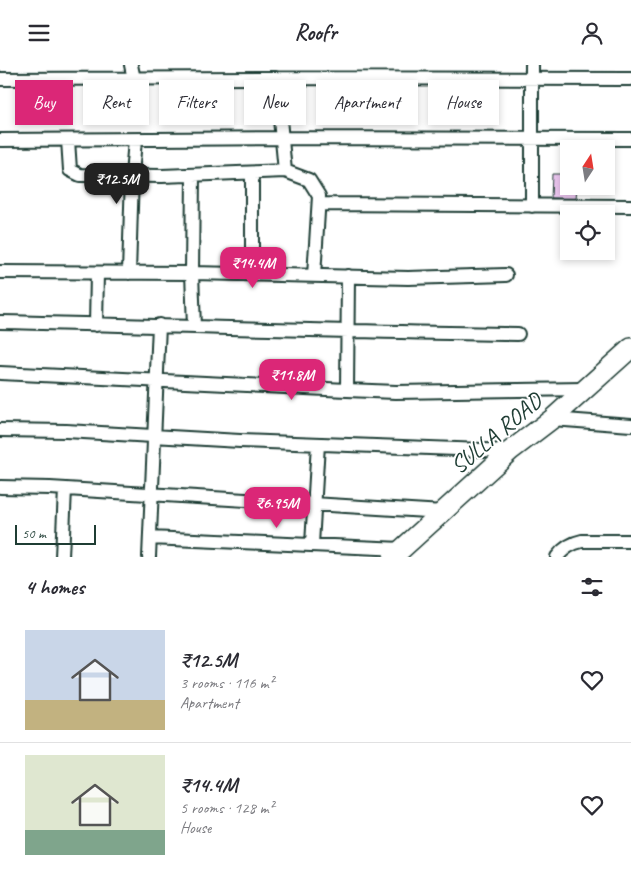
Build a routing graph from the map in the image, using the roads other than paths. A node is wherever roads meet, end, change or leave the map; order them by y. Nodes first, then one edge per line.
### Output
1 (132, 65) edge
2 (532, 65) edge
3 (276, 77) junction
4 (0, 79) edge
5 (134, 79) junction
6 (631, 79) edge
7 (532, 80) junction
8 (282, 138) junction
9 (631, 139) edge
10 (0, 140) edge
11 (68, 140) junction
12 (135, 140) junction
13 (532, 140) junction
14 (285, 171) junction
15 (252, 173) junction
16 (132, 175) junction
17 (193, 175) junction
18 (319, 204) junction
19 (532, 206) junction
20 (631, 206) edge
21 (0, 272) edge
22 (98, 273) junction
23 (129, 273) junction
24 (192, 273) junction
25 (252, 275) junction
26 (314, 275) junction
27 (506, 275) dead end
28 (348, 276) junction
29 (0, 322) edge
30 (96, 325) junction
31 (159, 325) junction
32 (194, 327) junction
33 (347, 332) junction
34 (518, 334) dead end
35 (631, 348) edge
36 (0, 373) edge
37 (156, 381) junction
38 (584, 389) junction
39 (347, 391) junction
40 (552, 419) junction
41 (631, 425) edge
42 (0, 430) edge
43 (153, 436) junction
44 (318, 444) junction
45 (510, 451) junction
46 (0, 487) edge
47 (65, 489) junction
48 (151, 494) junction
49 (315, 505) junction
50 (443, 512) junction
51 (150, 538) junction
52 (631, 541) edge
53 (312, 544) junction
54 (398, 553) edge
55 (62, 557) edge
56 (149, 557) edge
57 (557, 557) edge

1 - 5 street
2 - 7 street
3 - 5 street
3 - 7 street
3 - 8 street
4 - 5 street
6 - 7 street
7 - 13 street
8 - 12 street
8 - 13 street
8 - 14 street
9 - 13 street
10 - 11 street
11 - 12 street
11 - 16 street
12 - 16 street
13 - 19 street
14 - 15 street
14 - 18 street
15 - 17 street
15 - 25 street
16 - 17 street
16 - 23 street
17 - 24 street
18 - 19 street
18 - 26 street
19 - 20 street
21 - 22 street
22 - 23 street
22 - 30 street
23 - 24 street
24 - 25 street
24 - 32 street
25 - 26 street
26 - 28 street
27 - 28 street
28 - 33 street
29 - 30 street
30 - 31 street
31 - 32 street
31 - 37 street
32 - 33 street
33 - 34 street
33 - 39 street
35 - 38 main road, SULLA ROAD
36 - 37 street
37 - 39 street
37 - 43 street
38 - 39 street
38 - 40 main road, SULLA ROAD
40 - 41 street
40 - 45 main road, SULLA ROAD
42 - 43 street
43 - 44 street
43 - 48 street
44 - 45 street
44 - 49 street
45 - 50 main road, SULLA ROAD
46 - 47 street
47 - 48 street
47 - 55 street
48 - 49 street
48 - 51 street
49 - 50 street
49 - 53 street
50 - 54 main road, SULLA ROAD
51 - 53 street
51 - 56 street
52 - 57 street
53 - 54 street

